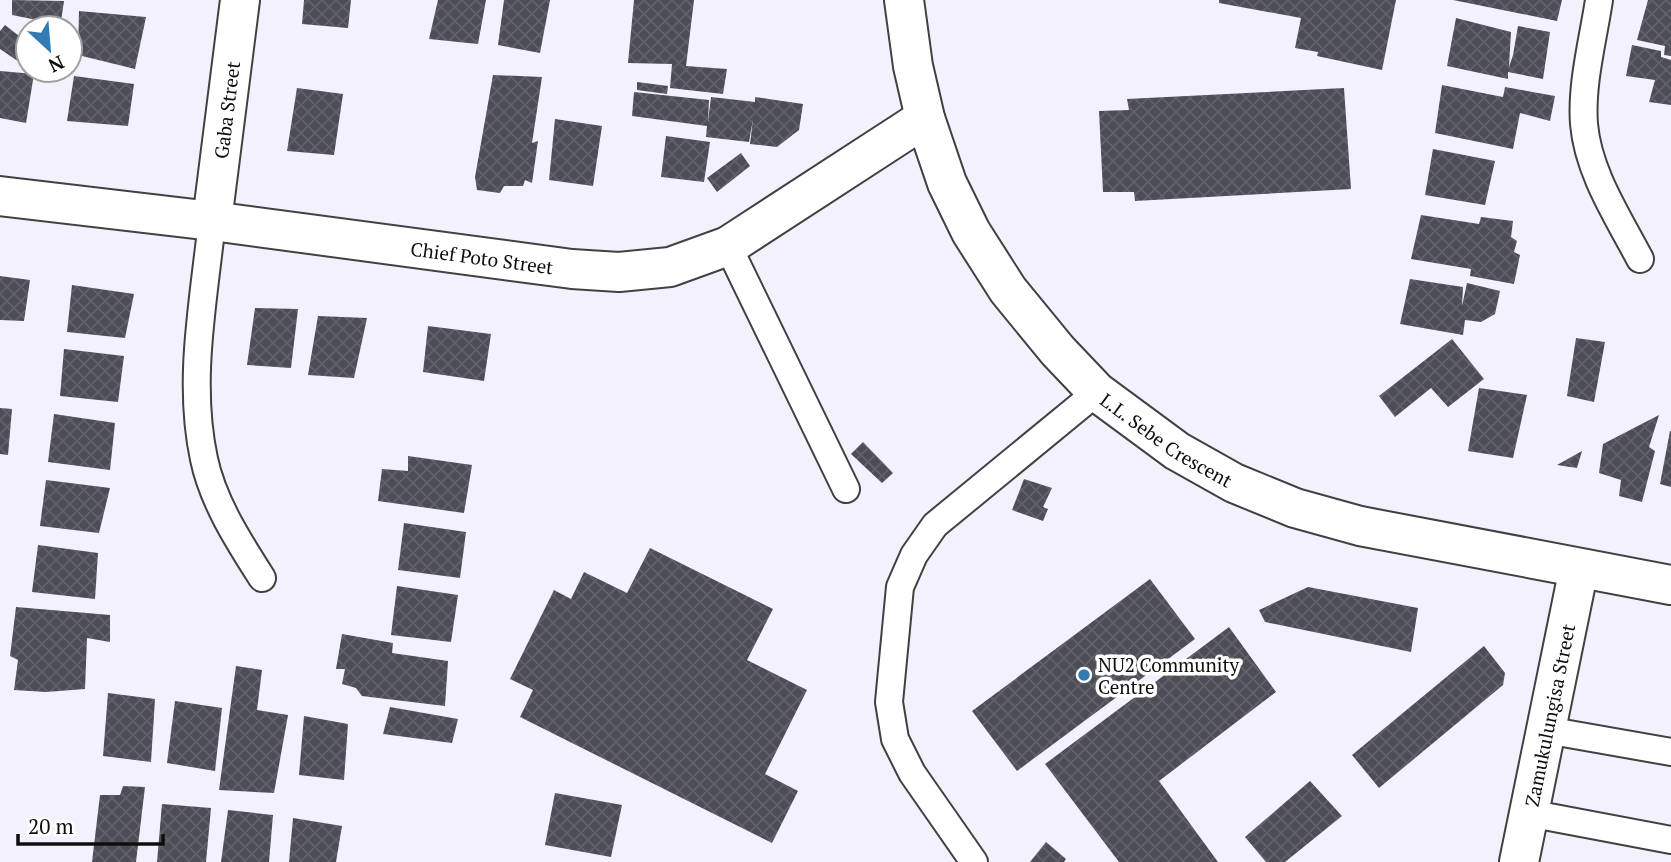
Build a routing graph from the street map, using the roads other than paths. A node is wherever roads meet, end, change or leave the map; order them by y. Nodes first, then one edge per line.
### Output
1 (240, 0) edge
2 (904, 0) edge
3 (1599, 0) edge
4 (925, 118) junction
5 (0, 195) edge
6 (212, 220) junction
7 (728, 246) junction
8 (1640, 259) dead end
9 (1097, 392) junction
10 (846, 489) dead end
11 (1579, 568) junction
12 (262, 578) dead end
13 (1671, 585) edge
14 (1546, 730) junction
15 (1671, 752) edge
16 (1528, 813) junction
17 (1671, 840) edge
18 (974, 862) edge
19 (1519, 862) edge

1 - 6 street, Gaba Street
2 - 4 street, L.L. Sebe Crescent
3 - 8 lane
4 - 7 street, Chief Poto Street
4 - 9 street, L.L. Sebe Crescent
5 - 6 street, Chief Poto Street
6 - 7 street, Chief Poto Street
6 - 12 lane
7 - 10 lane
9 - 11 street, L.L. Sebe Crescent
9 - 18 lane
11 - 13 street, L.L. Sebe Crescent
11 - 14 street, Zamukulungisa Street
14 - 15 lane
14 - 16 street, Zamukulungisa Street
16 - 17 lane
16 - 19 street, Zamukulungisa Street

